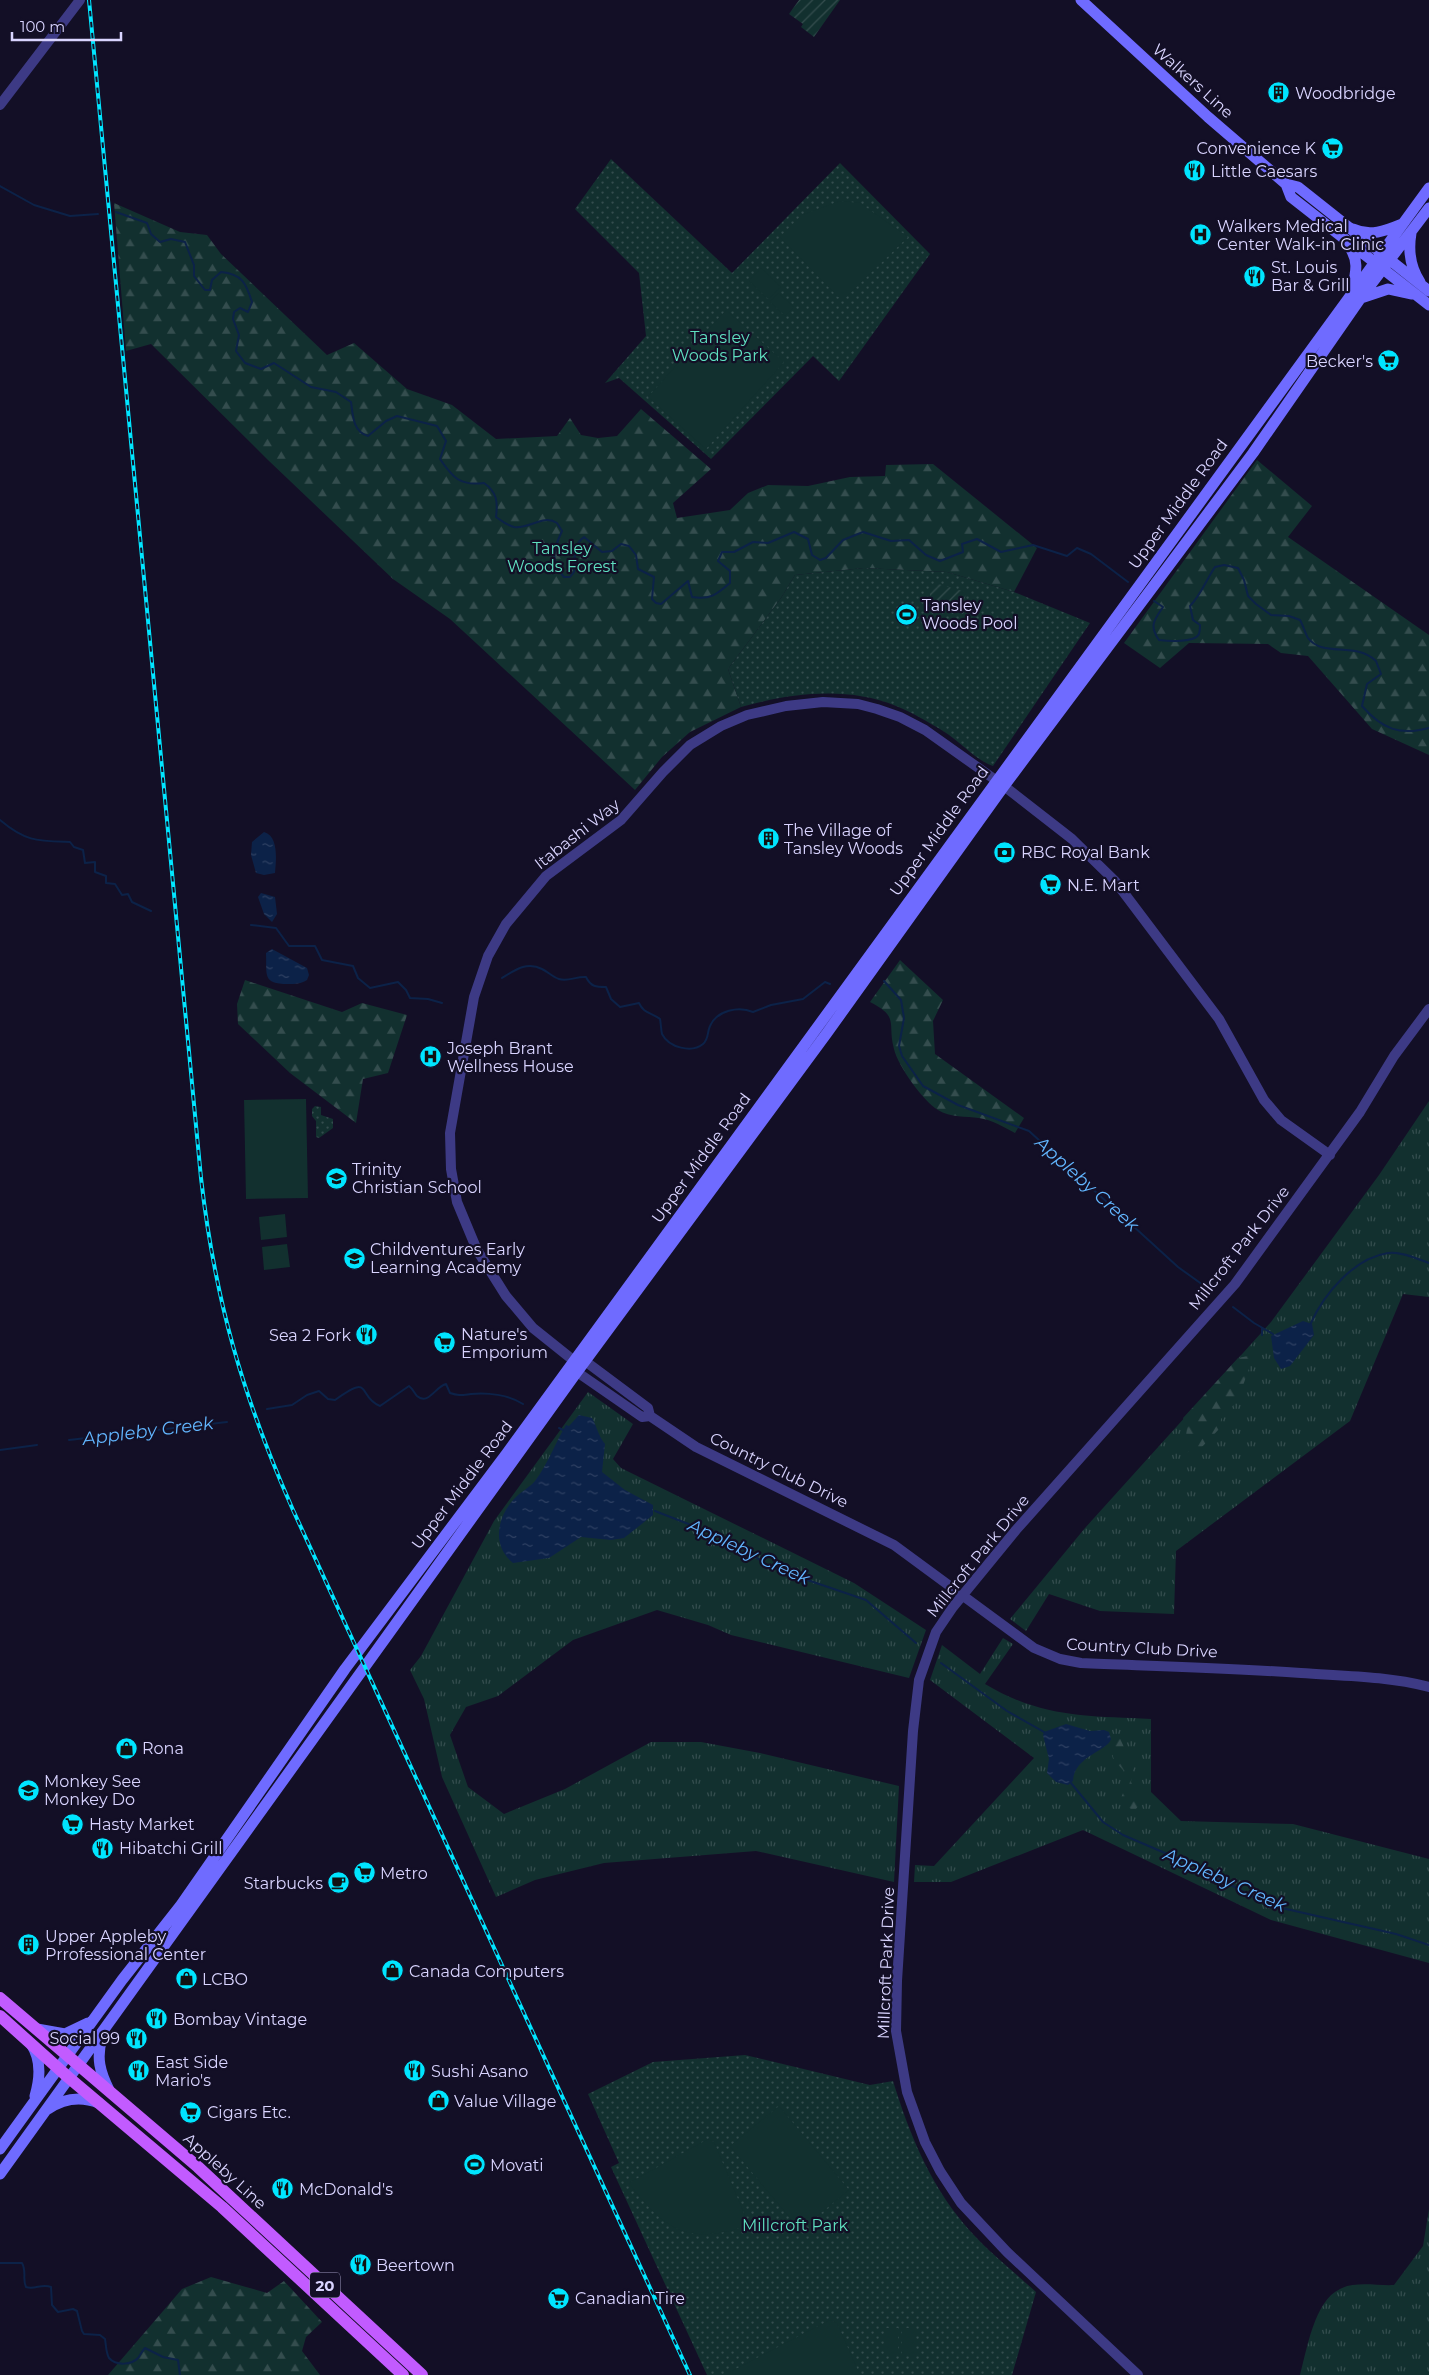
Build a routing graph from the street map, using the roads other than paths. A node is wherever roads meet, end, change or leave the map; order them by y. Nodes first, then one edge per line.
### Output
1 (80, 0) edge
2 (1081, 0) edge
3 (0, 105) edge
4 (1429, 188) edge
5 (1429, 208) edge
6 (1407, 227) junction
7 (1340, 228) junction
8 (1382, 261) junction
9 (1423, 291) edge
10 (1356, 296) junction
11 (1429, 305) edge
12 (1235, 454) junction
13 (1246, 463) junction
14 (1000, 783) junction
15 (1429, 1009) edge
16 (1330, 1155) junction
17 (573, 1360) junction
18 (585, 1361) junction
19 (578, 1372) junction
20 (629, 1394) junction
21 (622, 1403) junction
22 (650, 1416) junction
23 (962, 1595) junction
24 (1429, 1687) edge
25 (0, 1998) edge
26 (0, 2016) edge
27 (93, 2019) junction
28 (107, 2027) junction
29 (37, 2028) junction
30 (26, 2037) junction
31 (67, 2056) junction
32 (78, 2066) junction
33 (59, 2068) junction
34 (68, 2077) junction
35 (111, 2094) junction
36 (34, 2100) junction
37 (101, 2104) junction
38 (42, 2113) junction
39 (0, 2149) edge
40 (0, 2174) edge
41 (403, 2375) edge
42 (422, 2375) edge
43 (1138, 2375) edge

1 - 3 street
2 - 7 main road, Walkers Line
4 - 6 main road, Upper Middle Road
5 - 6 main road, Upper Middle Road
6 - 7 main road
6 - 8 main road, Upper Middle Road
6 - 9 main road
7 - 8 main road, Walkers Line
7 - 10 main road
8 - 9 main road, Walkers Line
8 - 10 main road, Upper Middle Road
9 - 10 main road
9 - 11 main road, Walkers Line
10 - 12 main road, Upper Middle Road
10 - 13 main road, Upper Middle Road
12 - 13 main road
12 - 14 main road, Upper Middle Road
13 - 14 main road, Upper Middle Road
14 - 16 street, Itabashi Way
14 - 17 main road, Upper Middle Road
14 - 17 street, Itabashi Way
14 - 18 main road, Upper Middle Road
15 - 16 street, Millcroft Park Drive
16 - 23 street, Millcroft Park Drive
17 - 18 street
17 - 19 street
17 - 27 main road, Upper Middle Road
18 - 19 main road, Upper Middle Road
18 - 20 street, Country Club Drive
19 - 21 street, Country Club Drive
19 - 28 main road, Upper Middle Road
20 - 21 street
20 - 22 street, Country Club Drive
21 - 22 street, Country Club Drive
22 - 23 street, Country Club Drive
23 - 24 street, Country Club Drive
23 - 43 street, Millcroft Park Drive
25 - 29 main road, Appleby Line / 20
26 - 30 main road, Appleby Line / 20
27 - 29 main road
27 - 31 main road, Upper Middle Road
28 - 32 main road, Upper Middle Road
28 - 35 main road
29 - 31 main road, Appleby Line / 20
30 - 33 main road, Appleby Line / 20
30 - 36 main road
31 - 32 main road, Appleby Line / 20
31 - 33 main road, Upper Middle Road
32 - 34 main road, Upper Middle Road
32 - 35 main road, Appleby Line / 20
33 - 34 main road, Appleby Line / 20
33 - 36 main road, Upper Middle Road
34 - 37 main road, Appleby Line / 20
34 - 38 main road, Upper Middle Road
35 - 42 main road, Appleby Line / 20
36 - 39 main road, Upper Middle Road
37 - 38 main road
37 - 41 main road, Appleby Line / 20
38 - 40 main road, Upper Middle Road

